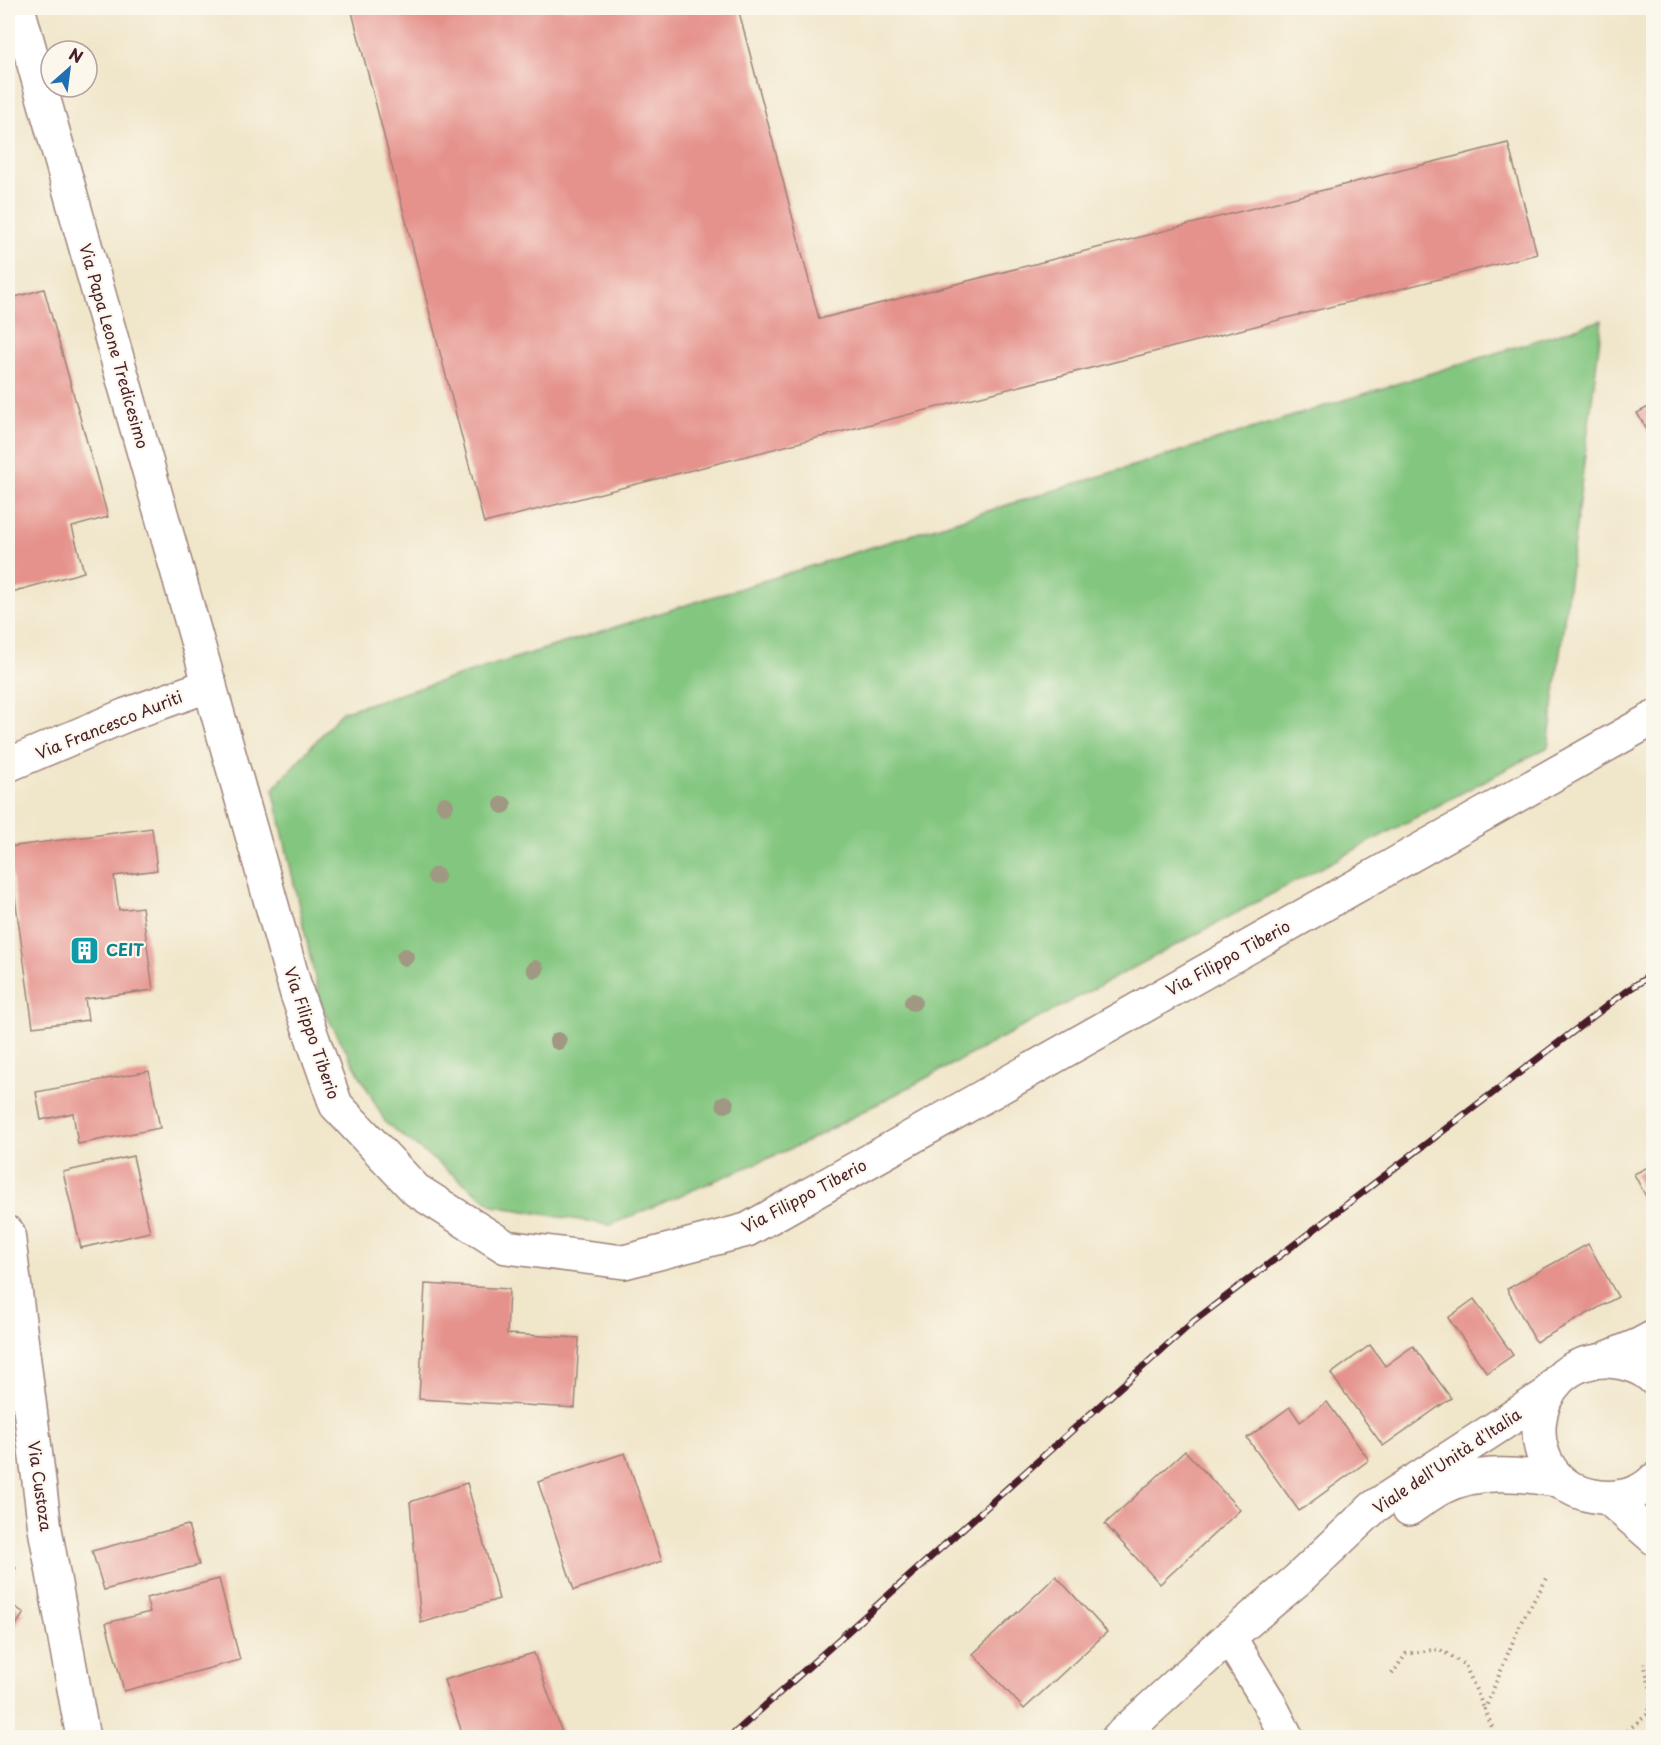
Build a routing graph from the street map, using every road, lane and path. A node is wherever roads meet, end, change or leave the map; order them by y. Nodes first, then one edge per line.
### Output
1 (18, 8) edge
2 (210, 685) junction
3 (1653, 718) edge
4 (8, 765) edge
5 (8, 1233) edge
6 (1653, 1337) edge
7 (1600, 1361) junction
8 (1653, 1379) edge
9 (1548, 1394) junction
10 (1653, 1480) edge
11 (1561, 1481) junction
12 (1608, 1498) junction
13 (1653, 1538) edge
14 (1549, 1575) dead end
15 (1296, 1581) junction
16 (1229, 1637) junction
17 (1644, 1663) dead end
18 (1392, 1674) dead end
19 (1485, 1709) junction
20 (83, 1737) edge
21 (1118, 1737) edge
22 (1287, 1737) edge
23 (1496, 1737) edge
24 (1618, 1737) edge

1 - 2 street, Via Papa Leone Tredicesimo
2 - 3 street, Via Filippo Tiberio
2 - 4 street, Via Francesco Auriti
5 - 20 street, Via Custoza
6 - 7 street
7 - 8 street
7 - 9 street
9 - 11 street
9 - 15 street, Viale dell'Unità d'Italia
10 - 12 street
11 - 12 street
11 - 15 street, Viale dell'Unità d'Italia
12 - 13 street
14 - 19 path
15 - 16 street, Viale dell'Unità d'Italia
16 - 21 street, Viale dell'Unità d'Italia
16 - 22 street
17 - 24 path
18 - 19 path
19 - 23 path

